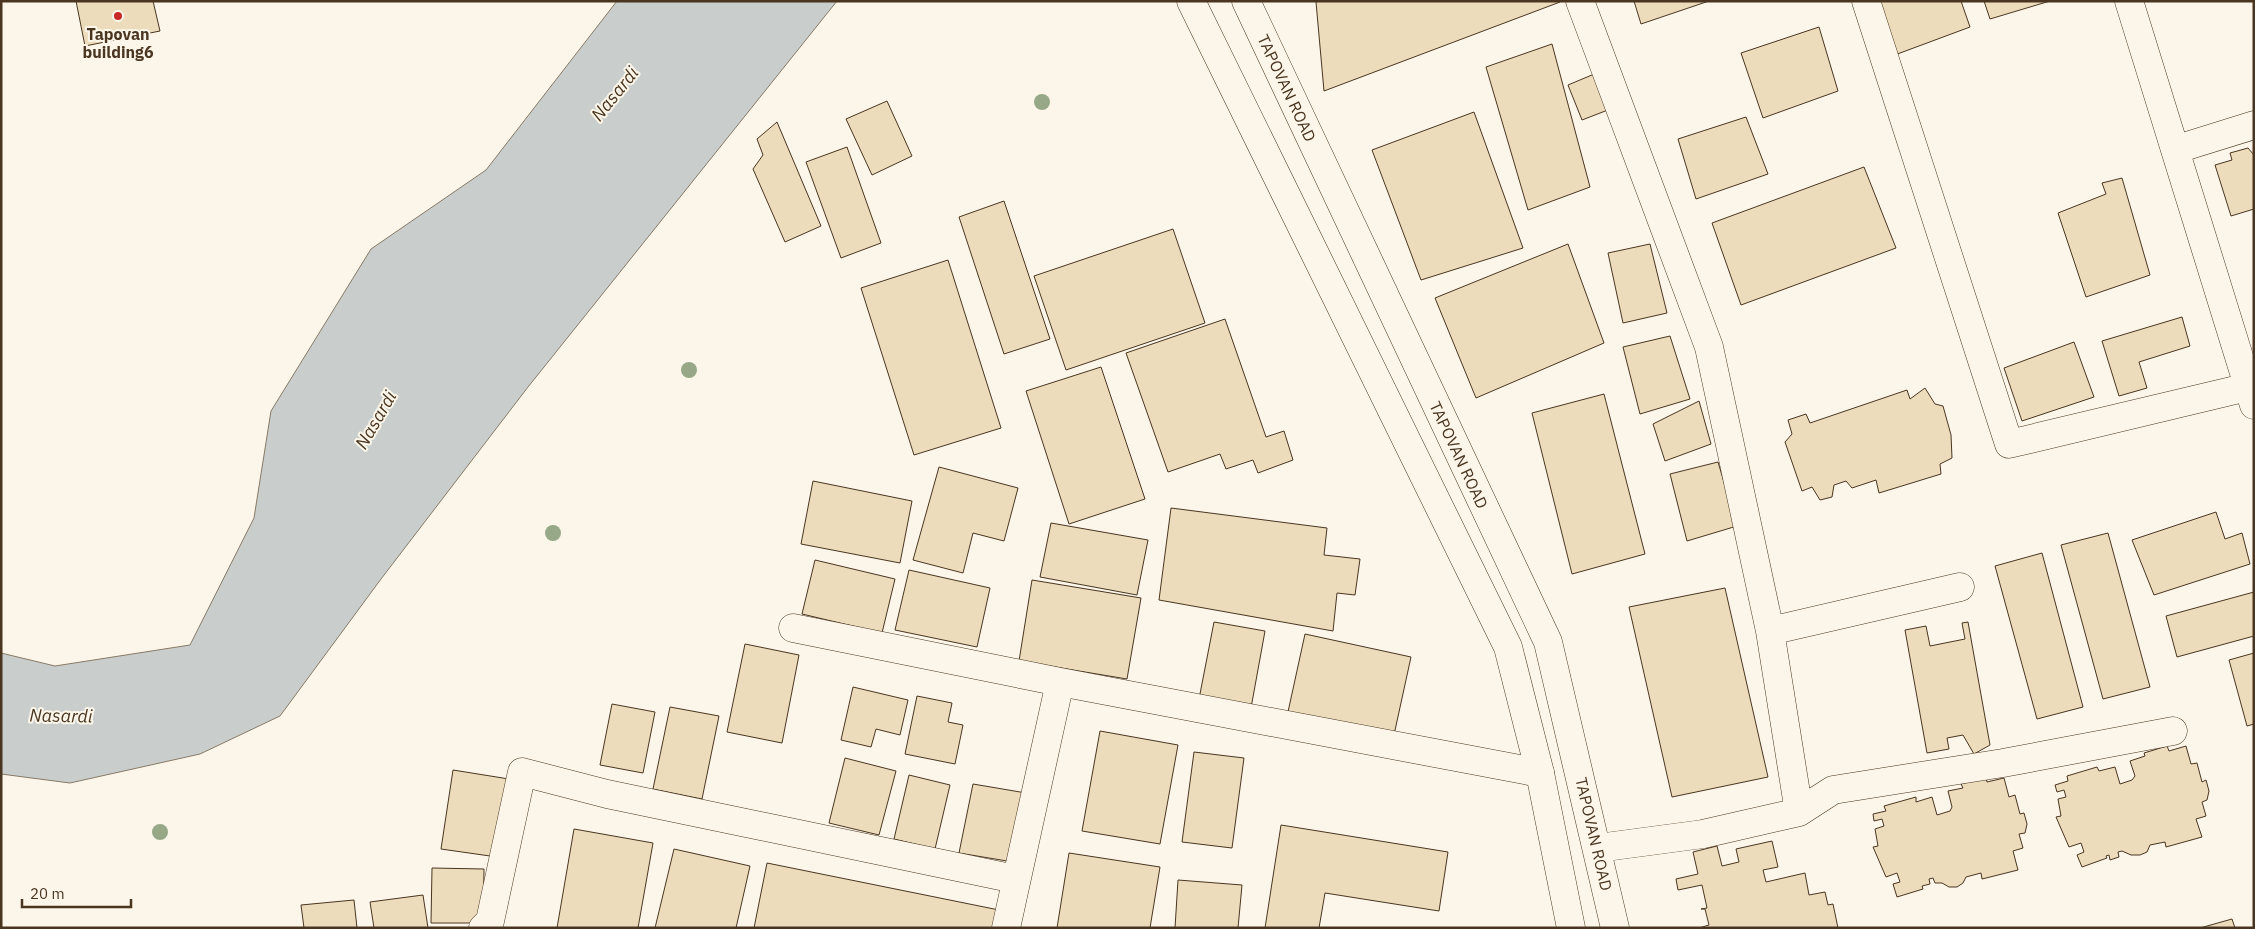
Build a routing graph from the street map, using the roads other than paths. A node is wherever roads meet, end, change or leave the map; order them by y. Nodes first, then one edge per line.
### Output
1 (1191, 1) edge
2 (1246, 1) edge
3 (1580, 1) edge
4 (1866, 1) edge
5 (2129, 1) edge
6 (2254, 125) edge
7 (2176, 149) junction
8 (2251, 396) edge
9 (1960, 587) dead end
10 (793, 628) dead end
11 (1770, 631) junction
12 (1060, 682) junction
13 (2173, 731) dead end
14 (1540, 773) junction
15 (1799, 812) junction
16 (1598, 848) junction
17 (1015, 879) junction
18 (482, 928) edge
19 (1006, 928) edge
20 (1571, 928) edge
21 (1615, 928) edge

1 - 14 street
2 - 16 street, TAPOVAN ROAD
3 - 11 street
4 - 8 street
5 - 7 street
6 - 7 street
7 - 8 street
9 - 11 street
10 - 12 street
11 - 15 street
12 - 14 street
12 - 17 street
13 - 15 street
14 - 20 street
15 - 16 street
16 - 21 street, TAPOVAN ROAD
17 - 18 street
17 - 19 street

